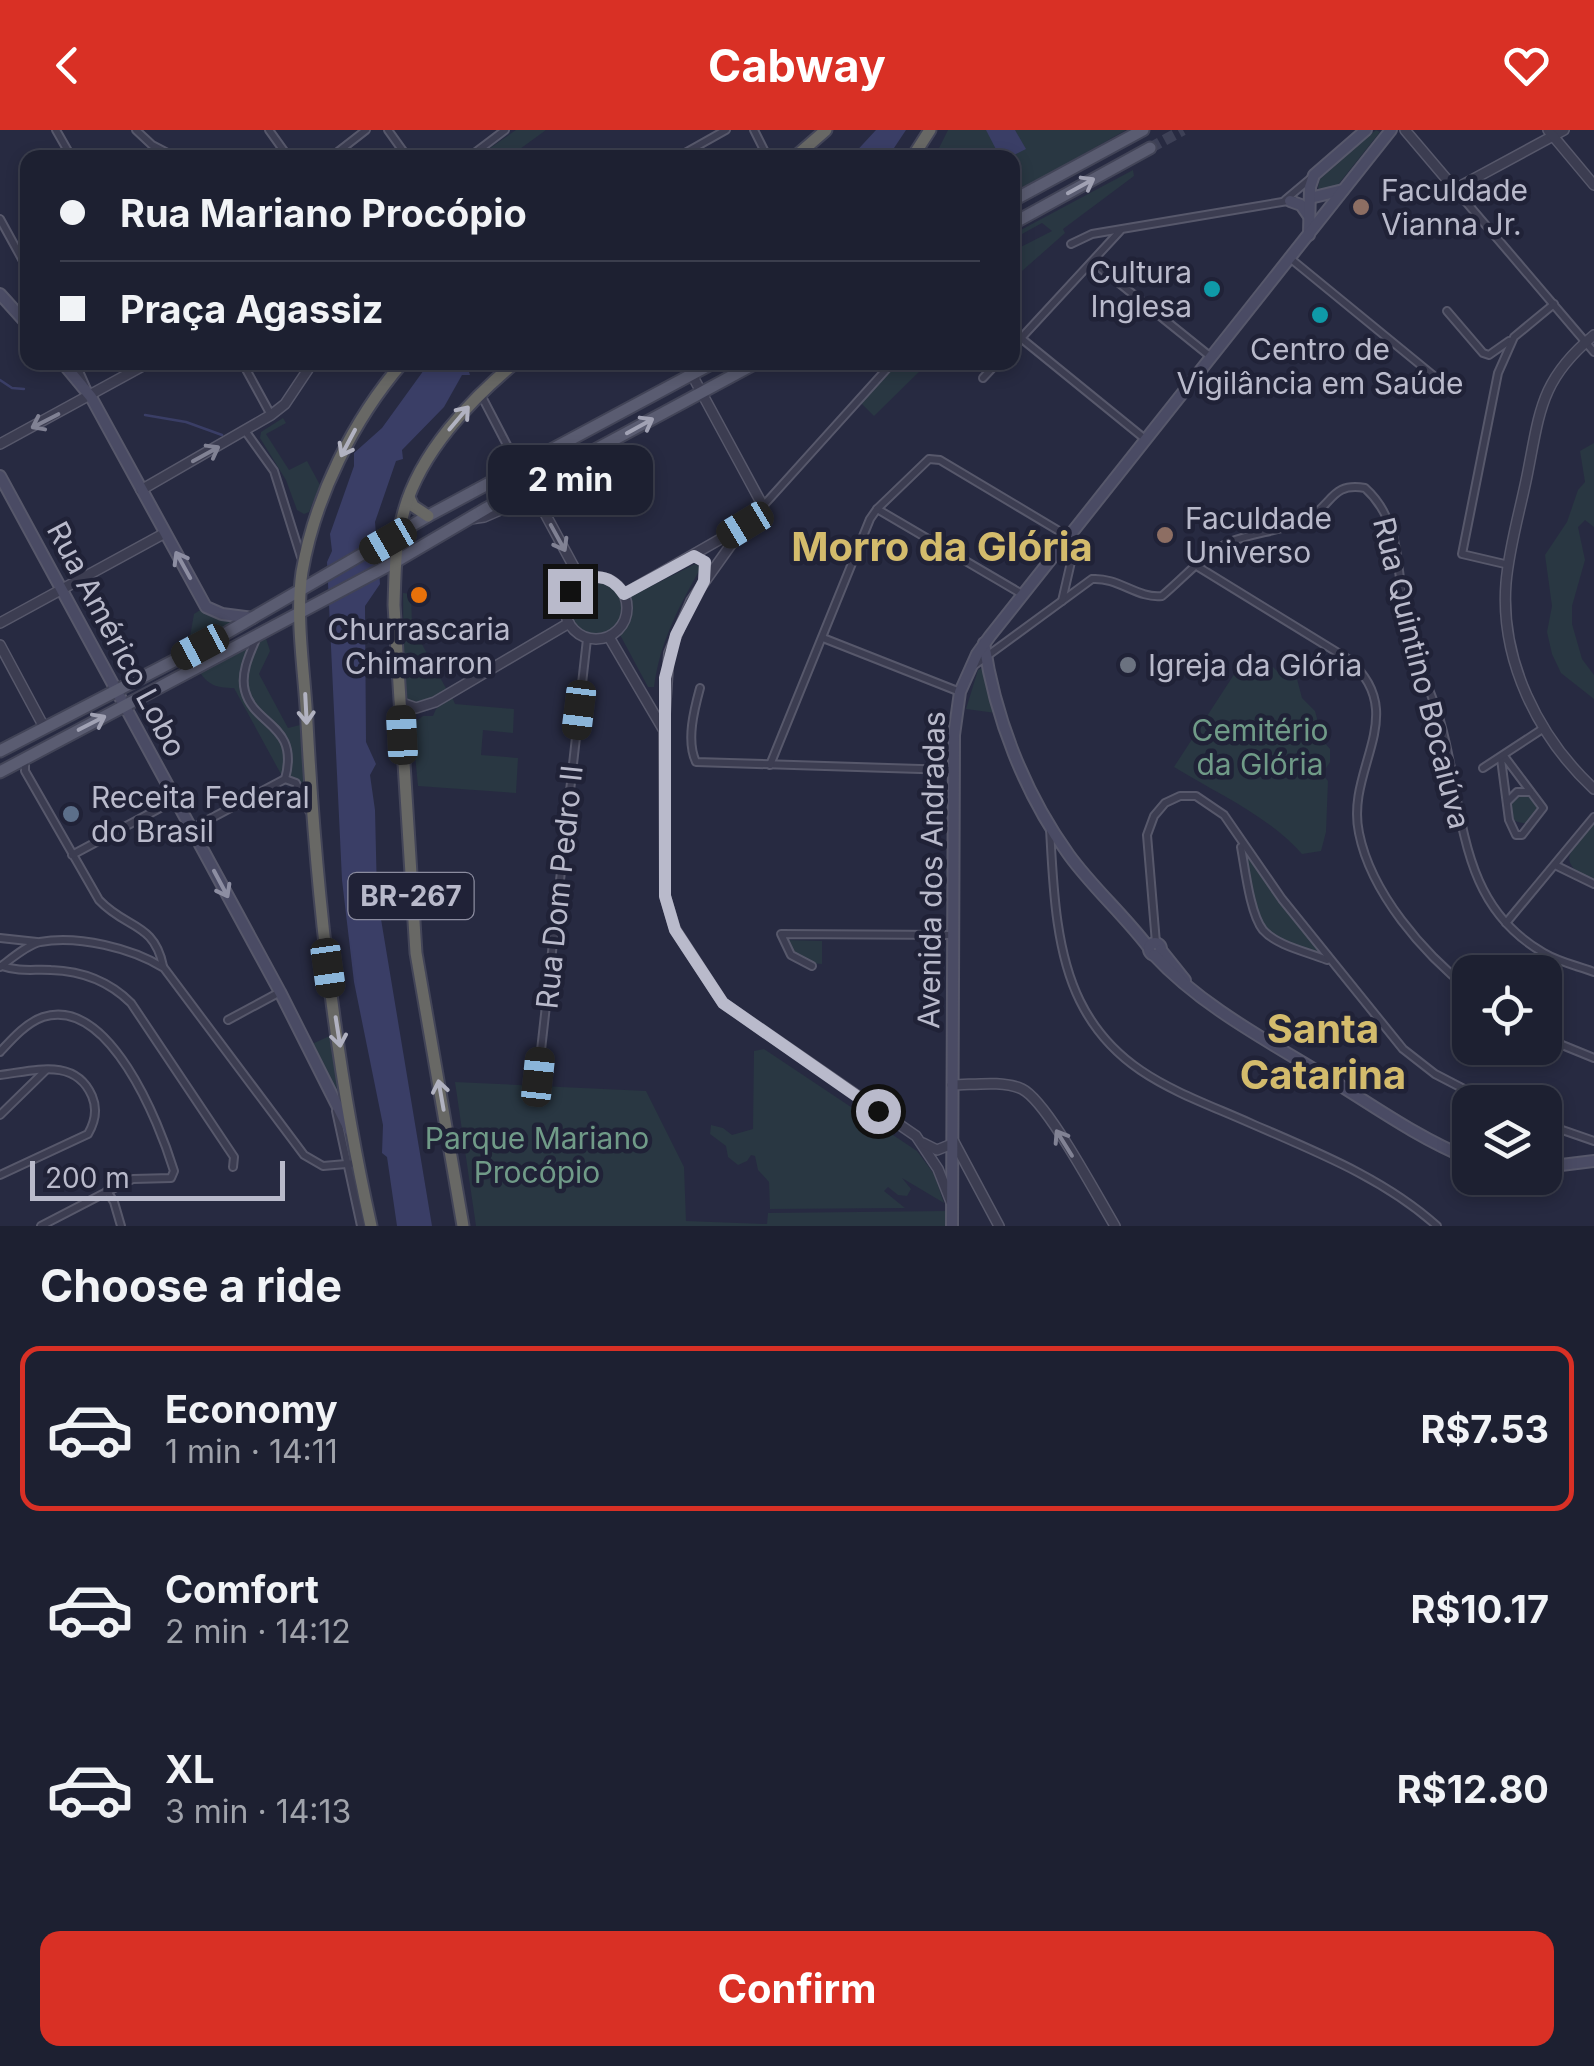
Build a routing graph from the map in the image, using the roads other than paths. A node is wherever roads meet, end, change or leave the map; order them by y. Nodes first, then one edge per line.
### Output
1 (136, 130) edge
2 (366, 130) edge
3 (504, 130) edge
4 (726, 130) edge
5 (826, 130) edge
6 (1143, 130) edge
7 (1366, 130) edge
8 (1392, 130) edge
9 (1405, 130) edge
10 (1564, 130) edge
11 (1550, 133) edge
12 (1150, 148) tunnel mouth
13 (163, 150) edge
14 (340, 150) edge
15 (478, 150) edge
16 (690, 150) edge
17 (803, 150) edge
18 (1314, 176) junction
19 (1594, 186) edge
20 (1455, 189) junction
21 (1344, 190) junction
22 (1020, 197) edge
23 (1310, 198) junction
24 (1287, 201) junction
25 (0, 219) edge
26 (1020, 220) edge
27 (1310, 220) junction
28 (1122, 230) junction
29 (1092, 234) junction
30 (1309, 236) junction
31 (1071, 244) dead end
32 (1103, 249) junction
33 (20, 255) edge
34 (1291, 259) junction
35 (1093, 262) junction
36 (0, 294) edge
37 (1554, 304) junction
38 (1448, 310) dead end
39 (20, 316) edge
40 (1514, 337) junction
41 (1022, 338) joint
42 (1590, 338) edge
43 (1594, 352) edge
44 (1212, 358) junction
45 (68, 370) edge
46 (79, 370) edge
47 (137, 370) edge
48 (246, 370) edge
49 (308, 370) edge
50 (398, 370) edge
51 (507, 370) edge
52 (689, 370) edge
53 (701, 370) edge
54 (743, 370) edge
55 (884, 370) edge
56 (990, 370) edge
57 (882, 372) joint
58 (692, 375) junction
59 (983, 378) dead end
60 (1451, 390) dead end
61 (702, 392) junction
62 (480, 393) junction
63 (90, 398) junction
64 (270, 416) junction
65 (246, 432) junction
66 (1146, 440) junction
67 (0, 444) edge
68 (518, 467) junction
69 (0, 476) edge
70 (141, 490) junction
71 (409, 497) junction
72 (763, 506) junction
73 (877, 508) junction
74 (428, 516) junction
75 (467, 520) junction
76 (745, 525) junction
77 (165, 532) junction
78 (1068, 537) junction
79 (393, 538) junction
80 (694, 556) junction
81 (395, 562) junction
82 (1196, 565) junction
83 (1509, 565) junction
84 (303, 567) junction
85 (582, 580) junction
86 (704, 581) junction
87 (62, 589) junction
88 (300, 591) junction
89 (624, 594) junction
90 (1023, 594) junction
91 (1062, 603) junction
92 (307, 609) junction
93 (254, 618) junction
94 (0, 623) edge
95 (569, 623) junction
96 (258, 634) junction
97 (609, 636) junction
98 (588, 638) junction
99 (823, 638) junction
100 (984, 644) junction
101 (0, 645) edge
102 (986, 657) junction
103 (971, 667) junction
104 (665, 678) junction
105 (700, 688) dead end
106 (116, 692) junction
107 (960, 692) junction
108 (642, 694) junction
109 (400, 702) junction
110 (123, 707) junction
111 (44, 727) junction
112 (1544, 728) junction
113 (664, 729) junction
114 (0, 751) edge
115 (28, 756) junction
116 (1502, 757) junction
117 (770, 765) junction
118 (1483, 768) dead end
119 (952, 770) junction
120 (0, 772) edge
121 (284, 778) junction
122 (1594, 789) edge
123 (1531, 792) junction
124 (175, 800) junction
125 (1506, 805) junction
126 (1594, 818) edge
127 (312, 819) junction
128 (1050, 826) junction
129 (191, 828) junction
130 (1239, 841) junction
131 (72, 855) junction
132 (1556, 865) junction
133 (1594, 884) edge
134 (1506, 922) junction
135 (952, 934) junction
136 (0, 938) edge
137 (38, 942) junction
138 (1155, 948) junction
139 (1330, 961) junction
140 (812, 966) dead end
141 (1, 967) edge
142 (164, 968) junction
143 (1594, 972) edge
144 (1452, 975) edge
145 (280, 992) junction
146 (228, 1020) dead end
147 (1562, 1045) edge
148 (0, 1052) edge
149 (1594, 1058) edge
150 (47, 1069) junction
151 (0, 1075) edge
152 (538, 1077) dead end
153 (952, 1085) junction
154 (1456, 1085) edge
155 (330, 1090) junction
156 (0, 1115) edge
157 (1562, 1130) edge
158 (952, 1141) junction
159 (920, 1142) junction
160 (1594, 1142) edge
161 (356, 1146) junction
162 (1452, 1149) edge
163 (1594, 1161) edge
164 (355, 1164) junction
165 (958, 1165) junction
166 (1562, 1165) edge
167 (234, 1166) dead end
168 (0, 1175) edge
169 (107, 1192) junction
170 (952, 1204) junction
171 (41, 1226) edge
172 (120, 1226) edge
173 (361, 1226) edge
174 (371, 1226) edge
175 (462, 1226) edge
176 (952, 1226) edge
177 (999, 1226) edge
178 (1115, 1226) edge
179 (1437, 1226) edge

1 - 13 street
2 - 14 street
3 - 15 street
4 - 16 street
5 - 17 highway
6 - 22 main road
7 - 18 main road
8 - 21 main road, Avenida dos Andradas
9 - 20 street
10 - 11 street
11 - 19 street
11 - 20 street
26 -> 12 main road
18 - 23 main road
18 - 24 street
20 - 37 street
21 - 23 main road
21 - 30 main road, Avenida dos Andradas
23 - 24 street
23 - 27 main road
24 - 27 main road
24 - 28 street
25 - 33 street
27 - 30 main road
28 - 29 street
28 - 32 street
29 - 31 street
29 - 32 street
30 - 34 main road, Avenida dos Andradas
32 - 35 street
34 - 44 main road, Avenida dos Andradas
34 - 60 street
35 - 41 street
35 - 44 street
36 - 39 main road
37 - 40 street
37 - 42 street
38 - 40 street
40 - 83 street
41 - 66 street
42 - 43 street
42 - 83 street
44 - 66 main road, Avenida dos Andradas
45 - 63 main road
46 - 63 street
47 - 63 street
48 - 64 street
49 - 64 street
50 -> 84 highway, BR-267
51 - 62 highway, BR-267
52 - 58 street
53 - 58 main road
54 - 61 main road
55 - 57 street
56 - 59 street
57 - 72 street
58 - 61 street
58 - 68 main road
61 - 72 street
75 -> 61 main road
62 - 68 street
71 -> 62 highway, BR-267
63 -> 67 street
63 - 70 main road
64 - 65 street
70 -> 65 street
65 - 84 street
66 - 78 main road, Avenida dos Andradas
68 - 74 main road
69 - 87 main road, Rua Américo Lobo
70 - 77 main road
71 - 74 highway
71 - 79 highway, BR-267
72 - 76 street
73 - 78 street
73 - 90 street
73 - 99 street
74 - 79 main road
75 - 81 main road
75 -> 85 street
76 - 80 street
76 - 86 street
77 - 87 street
93 -> 77 main road
78 - 90 main road, Avenida dos Andradas
78 - 91 street
79 - 81 highway, BR-267
79 - 88 main road
80 - 86 street
80 - 89 street
81 - 92 main road
81 - 109 highway, BR-267
82 - 91 street, Rua Quintino Bocaiúva
82 - 134 street, Rua Quintino Bocaiúva
82 - 144 street
83 - 112 street
84 - 88 highway, BR-267
85 - 89 street
85 - 95 street
86 - 104 street
87 - 94 street
87 - 106 main road, Rua Américo Lobo
88 - 92 highway, BR-267
88 - 93 main road
89 - 97 street
90 - 100 main road, Avenida dos Andradas
91 - 102 street
92 - 96 main road
92 -> 127 highway, BR-267
93 - 106 main road
95 - 98 street
95 - 109 street
96 - 110 main road
96 - 121 street
97 - 98 street
97 - 108 street
98 - 152 street, Rua Dom Pedro II
99 - 107 street
99 - 117 street
100 - 102 main road
100 - 103 main road, Avenida dos Andradas
101 - 111 street
102 - 103 street
102 - 128 main road
103 - 107 main road, Avenida dos Andradas
104 - 108 street
104 - 113 street
105 - 117 street
106 - 110 main road, Rua Américo Lobo
106 - 111 main road
107 - 119 main road, Avenida dos Andradas
108 - 113 street
175 -> 109 highway, BR-267
115 -> 110 main road
110 - 124 main road, Rua Américo Lobo
111 - 114 main road
111 - 115 main road
112 - 116 street
112 - 122 street
113 - 159 street
115 - 120 main road
115 - 131 street
116 - 118 street
116 - 123 street
116 - 125 street
117 - 119 street
119 - 135 main road, Avenida dos Andradas
121 - 127 street
121 - 129 street
123 - 125 street
123 - 125 street
124 - 129 main road, Rua Américo Lobo
124 - 131 street
126 - 132 street
127 -> 161 highway, BR-267
128 - 138 main road
128 - 179 street
129 -> 145 main road, Rua Américo Lobo
130 - 138 street
130 - 139 street
130 - 139 street
131 - 142 street
132 - 133 street
132 - 134 street
134 - 143 street, Rua Quintino Bocaiúva
135 - 140 street
135 - 153 main road, Avenida dos Andradas
136 - 137 street
137 - 141 street
137 - 142 street
138 - 162 main road
139 - 154 street
141 - 167 street
142 - 164 street
145 - 146 street
145 - 155 main road, Rua Américo Lobo
147 - 149 street
148 - 169 street
150 - 151 street
150 - 156 street
150 - 168 street
153 - 158 main road, Avenida dos Andradas
178 -> 153 street
155 - 161 main road, Rua Américo Lobo
155 - 164 street, Rua Américo Lobo
157 - 160 street
158 - 159 street
158 - 165 main road, Avenida dos Andradas
159 - 170 street
161 - 164 highway, BR-267
163 - 166 main road
164 - 173 street, Rua Américo Lobo
164 - 174 highway, BR-267
165 - 170 main road, Avenida dos Andradas
165 - 177 street
169 - 171 street
169 - 172 street
170 - 176 main road, Avenida dos Andradas

